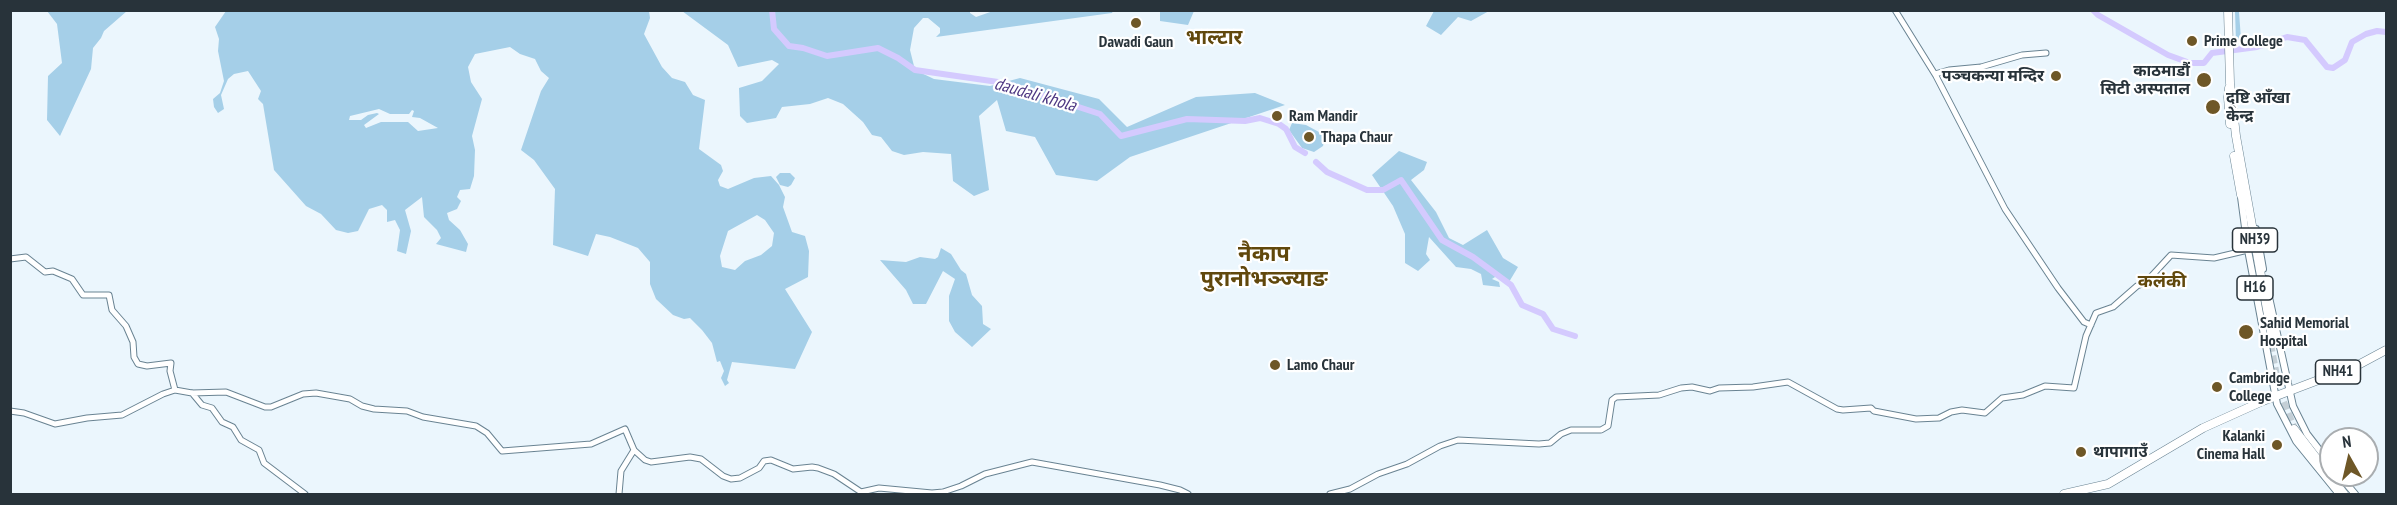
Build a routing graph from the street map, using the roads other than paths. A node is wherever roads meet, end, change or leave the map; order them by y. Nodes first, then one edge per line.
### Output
1 (1895, 10) edge
2 (2228, 10) edge
3 (2046, 53) dead end
4 (1935, 74) junction
5 (2244, 196) junction
6 (2248, 250) junction
7 (10, 259) edge
8 (2091, 325) junction
9 (2272, 344) tunnel mouth
10 (2386, 350) edge
11 (175, 390) junction
12 (2289, 391) junction
13 (192, 393) junction
14 (2275, 396) junction
15 (10, 411) edge
16 (2319, 449) edge
17 (634, 450) junction
18 (2319, 458) edge
19 (2319, 461) edge
20 (912, 493) edge
21 (306, 495) edge
22 (619, 495) edge
23 (1188, 495) edge
24 (1330, 495) edge
25 (2064, 495) edge
26 (2339, 495) edge

1 - 4 street
2 - 5 highway, NH39
3 - 4 street
4 - 8 street
5 - 6 main road, H16
5 - 9 highway, NH39
5 - 12 main road
6 - 8 street
6 - 14 main road, H16
7 - 11 street
8 - 24 street
10 - 12 highway, NH41
11 - 13 street
11 - 15 street
12 - 14 highway, NH41
12 - 16 main road
13 - 17 street
13 - 21 street
14 - 25 highway, NH41
14 - 26 main road, H16
17 - 20 street
17 - 22 street
18 - 19 highway
20 - 23 street

